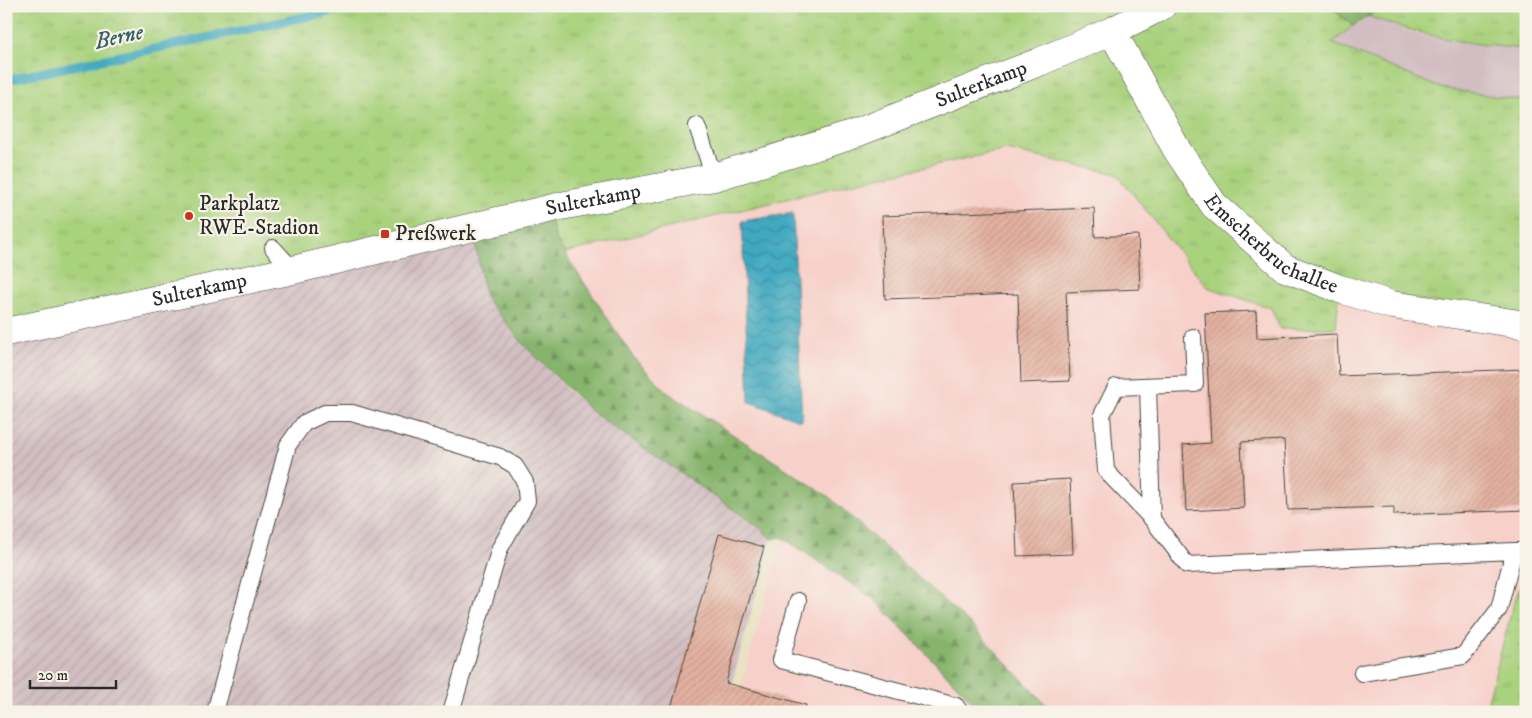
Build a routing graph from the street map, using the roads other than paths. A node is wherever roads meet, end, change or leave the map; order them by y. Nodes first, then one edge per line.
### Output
1 (1162, 6) edge
2 (1112, 31) junction
3 (697, 126) dead end
4 (714, 177) junction
5 (273, 248) dead end
6 (293, 270) junction
7 (1526, 325) edge
8 (6, 332) edge
9 (1193, 337) dead end
10 (1148, 386) junction
11 (1152, 519) junction
12 (1520, 551) edge
13 (798, 601) dead end
14 (1362, 674) dead end
15 (215, 712) edge
16 (451, 712) edge
17 (960, 712) edge

1 - 2 street, Sulterkamp
2 - 4 street, Sulterkamp
2 - 7 street, Emscherbruchallee
3 - 4 lane
4 - 6 street, Sulterkamp
5 - 6 lane
6 - 8 street, Sulterkamp
9 - 10 lane
10 - 11 lane
10 - 11 lane
11 - 12 lane
12 - 14 lane
13 - 17 lane
15 - 16 lane

